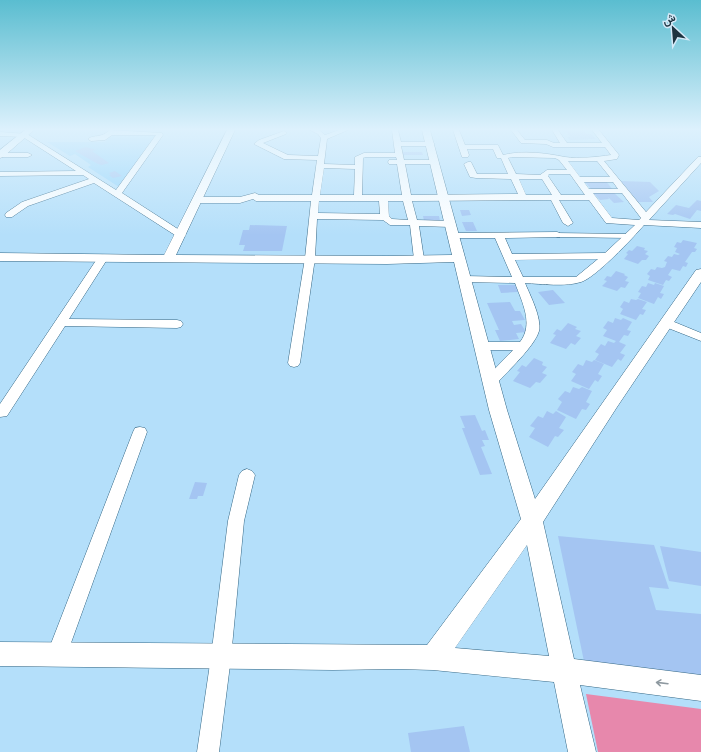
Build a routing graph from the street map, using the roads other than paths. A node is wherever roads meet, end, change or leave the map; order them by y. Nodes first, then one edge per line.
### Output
1 (74, 165) edge
2 (138, 165) edge
3 (214, 165) edge
4 (320, 165) edge
5 (358, 165) edge
6 (401, 165) edge
7 (436, 165) edge
8 (469, 165) edge
9 (507, 165) edge
10 (567, 165) edge
11 (604, 165) edge
12 (695, 165) edge
13 (572, 172) junction
14 (85, 173) junction
15 (0, 174) edge
16 (544, 176) junction
17 (513, 177) junction
18 (578, 179) junction
19 (95, 180) junction
20 (615, 180) junction
21 (624, 191) junction
22 (117, 194) junction
23 (589, 194) junction
24 (316, 197) junction
25 (556, 197) junction
26 (358, 198) junction
27 (383, 198) junction
28 (407, 198) junction
29 (444, 198) junction
30 (518, 198) junction
31 (198, 200) junction
32 (9, 215) dead end
33 (313, 216) junction
34 (385, 217) junction
35 (644, 221) junction
36 (568, 223) dead end
37 (414, 224) junction
38 (701, 224) edge
39 (452, 229) junction
40 (181, 235) junction
41 (499, 235) junction
42 (557, 235) joint
43 (630, 236) junction
44 (608, 256) junction
45 (0, 257) edge
46 (169, 257) junction
47 (508, 257) junction
48 (103, 258) junction
49 (310, 258) junction
50 (459, 258) junction
51 (419, 259) junction
52 (701, 273) edge
53 (464, 279) junction
54 (518, 280) junction
55 (60, 322) junction
56 (667, 323) junction
57 (177, 324) dead end
58 (701, 337) edge
59 (481, 346) junction
60 (523, 346) junction
61 (294, 363) dead end
62 (491, 380) junction
63 (0, 412) edge
64 (140, 432) dead end
65 (247, 475) dead end
66 (532, 521) junction
67 (0, 654) edge
68 (57, 654) junction
69 (221, 657) junction
70 (433, 658) junction
71 (564, 670) junction
72 (701, 688) edge
73 (208, 752) edge
74 (582, 752) edge

1 - 14 street
2 - 22 street
3 - 31 street
4 - 24 street
5 - 26 street
6 - 28 street
7 - 29 street
8 - 17 street
9 - 17 street
10 - 13 street
11 - 20 street
12 - 35 street
13 - 16 street
13 - 18 street
14 - 15 street
14 - 19 street
16 - 17 street
16 - 25 street
17 - 30 street
18 - 20 street
18 - 23 street
19 - 22 street
19 - 32 street
20 - 21 street
21 - 23 street
21 - 35 street
22 - 40 street
23 - 25 street
23 - 35 street
24 - 26 street
24 - 31 street
24 - 33 street
25 - 30 street
25 - 36 street
26 - 27 street
27 - 28 street
27 - 34 street
28 - 29 street
28 - 37 street
29 - 30 street
29 - 39 street
31 - 40 street
33 - 34 street
33 - 49 street
34 - 37 street
35 - 38 street
35 - 43 street
37 - 39 street
37 - 51 street
39 - 41 street
39 - 50 street
40 - 46 street
41 - 42 street
41 - 47 street
42 - 43 street
43 - 44 street
44 - 47 street
44 - 54 street
45 - 48 street
46 - 48 street
46 - 49 street
47 - 54 street
48 - 55 street
49 - 51 street
49 - 61 street
50 - 51 street
50 - 53 street
52 - 56 street
53 - 54 street
53 - 59 street
54 - 60 street
55 - 57 street
55 - 63 street
56 - 58 street
56 - 66 street
59 - 60 street
59 - 62 street
60 - 62 street
62 - 66 street
64 - 68 street
65 - 69 street
66 - 70 street
66 - 71 street
67 - 68 street
68 - 69 street
69 - 70 street
69 - 73 street
70 - 71 street
72 -> 71 street
71 - 74 street

